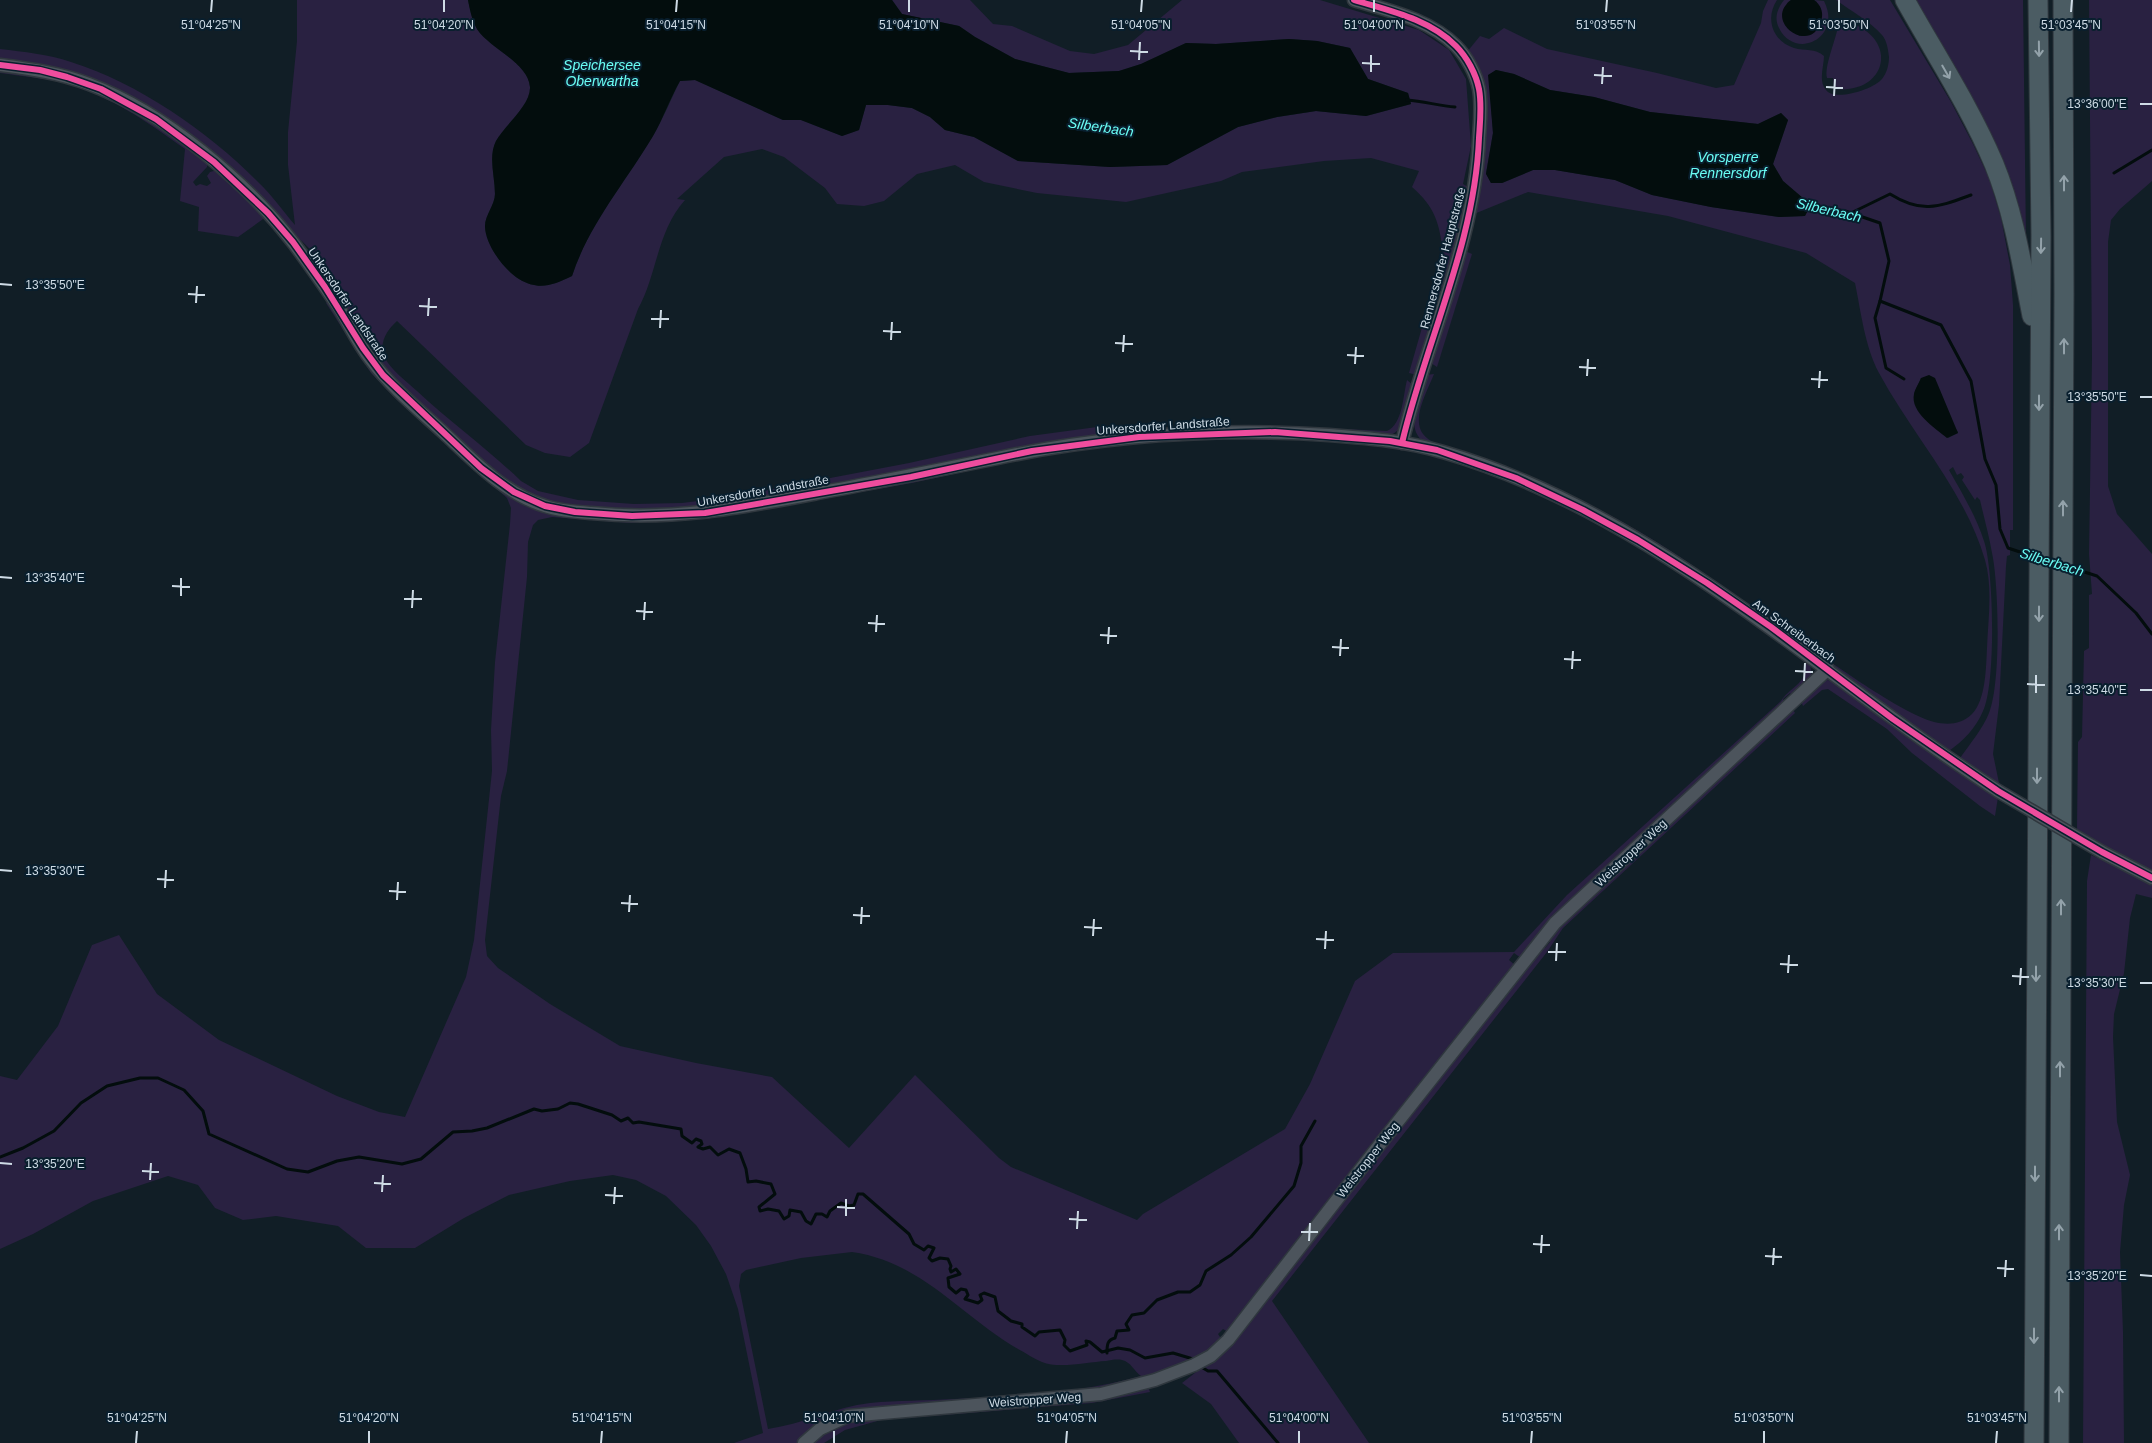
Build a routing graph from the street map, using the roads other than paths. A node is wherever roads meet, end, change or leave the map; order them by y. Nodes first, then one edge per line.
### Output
1 (1354, 0) edge
2 (1905, 0) edge
3 (2038, 0) edge
4 (2063, 0) edge
5 (0, 65) edge
6 (2040, 354) junction
7 (1402, 442) junction
8 (1828, 669) junction
9 (2152, 878) edge
10 (804, 1443) edge
11 (2034, 1443) edge
12 (2059, 1443) edge

1 - 7 street, Rennersdorfer Hauptstraße
2 -> 6 highway
3 -> 6 highway
12 -> 4 highway
5 - 7 street, Unkersdorfer Landstraße
6 -> 11 highway
7 - 8 street, Am Schreiberbach
8 - 9 street, Am Schreiberbach, bridge
8 - 10 street, Weistropper Weg

